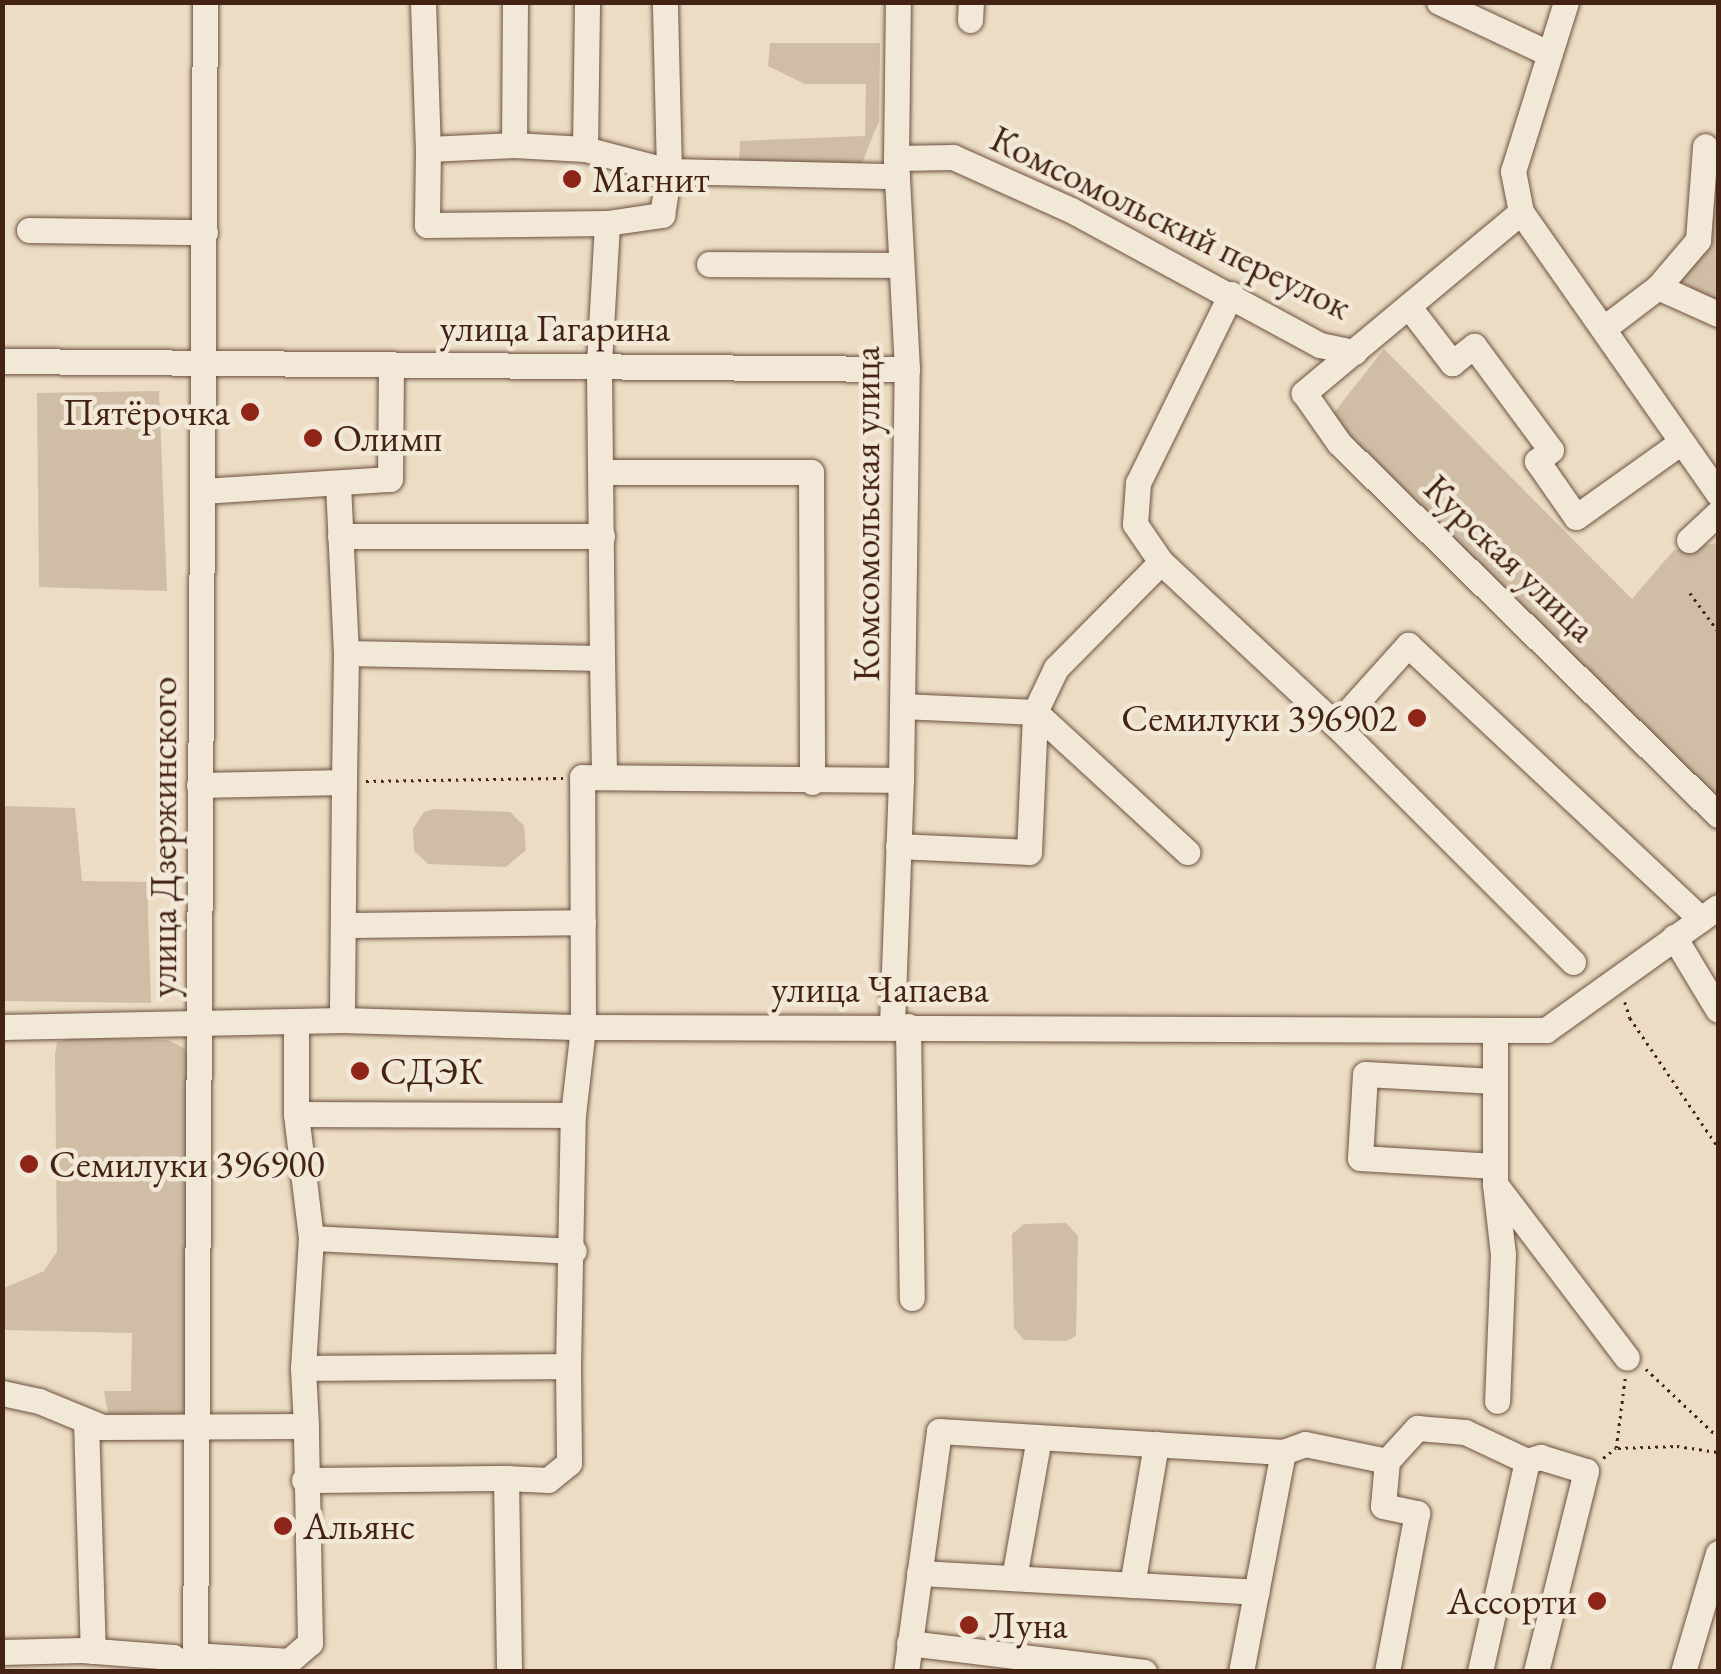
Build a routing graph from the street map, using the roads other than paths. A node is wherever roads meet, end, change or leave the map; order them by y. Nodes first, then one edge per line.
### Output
1 (205, 2) edge
2 (422, 2) edge
3 (516, 2) edge
4 (586, 2) edge
5 (666, 2) edge
6 (898, 2) edge
7 (1439, 2) edge
8 (1566, 2) edge
9 (1548, 52) junction
10 (514, 145) junction
11 (1705, 146) dead end
12 (428, 149) junction
13 (584, 149) junction
14 (896, 167) junction
15 (669, 172) junction
16 (1520, 212) junction
17 (608, 223) junction
18 (29, 230) dead end
19 (205, 232) junction
20 (709, 264) dead end
21 (902, 266) junction
22 (1658, 286) junction
23 (1231, 294) junction
24 (1409, 308) junction
25 (1718, 314) edge
26 (1604, 328) junction
27 (1354, 352) junction
28 (2, 361) edge
29 (204, 362) junction
30 (599, 364) junction
31 (391, 365) junction
32 (907, 370) junction
33 (1681, 442) junction
34 (602, 472) junction
35 (338, 484) junction
36 (203, 491) junction
37 (1718, 493) edge
38 (1718, 513) edge
39 (340, 536) junction
40 (602, 536) junction
41 (1688, 540) dead end
42 (1161, 562) junction
43 (346, 653) junction
44 (602, 658) junction
45 (902, 706) junction
46 (1035, 712) junction
47 (1336, 725) junction
48 (593, 777) junction
49 (901, 780) junction
50 (344, 782) junction
51 (812, 782) junction
52 (199, 785) junction
53 (1718, 816) edge
54 (898, 846) junction
55 (1187, 852) dead end
56 (1710, 913) edge
57 (583, 922) junction
58 (344, 925) junction
59 (1674, 938) junction
60 (1573, 962) dead end
61 (1718, 1010) edge
62 (342, 1020) junction
63 (200, 1021) junction
64 (296, 1021) junction
65 (900, 1026) junction
66 (2, 1027) edge
67 (582, 1027) junction
68 (1494, 1032) junction
69 (1494, 1082) junction
70 (296, 1114) junction
71 (573, 1116) junction
72 (1495, 1175) junction
73 (311, 1238) junction
74 (574, 1251) junction
75 (1503, 1254) junction
76 (1555, 1263) junction
77 (912, 1298) dead end
78 (1627, 1358) road end
79 (568, 1366) junction
80 (303, 1368) junction
81 (2, 1393) edge
82 (1497, 1401) dead end
83 (86, 1421) junction
84 (198, 1426) junction
85 (306, 1426) junction
86 (1040, 1437) junction
87 (1156, 1444) junction
88 (1282, 1452) junction
89 (1387, 1461) junction
90 (1528, 1461) junction
91 (506, 1478) junction
92 (304, 1480) junction
93 (1718, 1554) edge
94 (919, 1573) junction
95 (1014, 1578) junction
96 (1132, 1585) junction
97 (1256, 1592) junction
98 (1713, 1604) edge
99 (909, 1642) junction
100 (2, 1652) edge
101 (85, 1658) edge
102 (194, 1666) edge
103 (509, 1672) edge
104 (906, 1672) edge
105 (1144, 1672) edge
106 (1241, 1672) edge
107 (1387, 1672) edge
108 (1480, 1672) edge
109 (1536, 1672) edge
110 (1683, 1672) edge

1 - 19 street, улица Дзержинского
2 - 12 street
3 - 10 street
4 - 13 street
5 - 15 street
6 - 14 street, Комсомольская улица
7 - 9 street
8 - 9 street
9 - 16 street
10 - 12 street, Комсомольский переулок
10 - 13 street, Комсомольский переулок
11 - 22 street
12 - 17 street
13 - 15 street, Комсомольский переулок
14 - 15 street, Комсомольский переулок
14 - 21 street, Комсомольская улица
14 - 23 street, Комсомольский переулок
15 - 17 street
16 - 24 street
16 - 26 street
17 - 30 street
18 - 19 street
19 - 29 street, улица Дзержинского
20 - 21 street
21 - 32 street, Комсомольская улица
22 - 25 street
22 - 26 street
23 - 27 street, Комсомольский переулок
23 - 42 street
24 - 27 street
24 - 33 street
26 - 33 street
27 - 53 street, Курская улица
28 - 29 street, улица Гагарина
29 - 31 street, улица Гагарина
29 - 36 street, улица Дзержинского
30 - 31 street, улица Гагарина
30 - 32 street, улица Гагарина
30 - 34 street
31 - 35 street
32 - 45 street, Комсомольская улица
33 - 37 street
34 - 40 street
34 - 51 street
35 - 36 street
35 - 39 street
36 - 52 street, улица Дзержинского
38 - 41 street
39 - 40 street
39 - 43 street
40 - 44 street
42 - 46 street
42 - 47 street
43 - 44 street
43 - 50 street
44 - 48 street
45 - 46 street
45 - 49 street, Комсомольская улица
46 - 54 street
46 - 55 street
47 - 56 street
47 - 60 street
48 - 51 street
48 - 57 street
49 - 51 street
49 - 54 street, Комсомольская улица
50 - 52 street
50 - 58 street
52 - 63 street, улица Дзержинского
54 - 65 street, Комсомольская улица
56 - 59 street, улица Чапаева
57 - 58 street
57 - 67 street
58 - 62 street
59 - 61 street
59 - 68 street, улица Чапаева
62 - 64 street, улица Чапаева
62 - 67 street, улица Чапаева
63 - 64 street, улица Чапаева
63 - 66 street, улица Чапаева
63 - 84 street, улица Дзержинского
64 - 70 street
65 - 67 street, улица Чапаева
65 - 68 street, улица Чапаева
65 - 77 street, Комсомольская улица
67 - 71 street
68 - 69 street
69 - 72 street
69 - 72 street
70 - 71 street
70 - 73 street
71 - 74 street
72 - 75 street
72 - 76 street
73 - 74 street
73 - 80 street
74 - 79 street
75 - 76 street
75 - 82 street
76 - 78 street
79 - 80 street
79 - 91 street
80 - 85 street
81 - 83 street
83 - 84 street
83 - 101 street
84 - 85 street
84 - 102 street, улица Дзержинского
85 - 92 street
86 - 87 street
86 - 94 street
86 - 95 street
87 - 88 street
87 - 96 street
88 - 89 street
88 - 97 street
89 - 90 street
89 - 107 street
90 - 108 street
90 - 109 street
91 - 92 street
91 - 103 street
92 - 102 street
93 - 98 street
94 - 95 street
94 - 99 street
95 - 96 street
96 - 97 street
97 - 106 street
98 - 110 street
99 - 104 street
99 - 105 street
100 - 101 street
101 - 102 street

